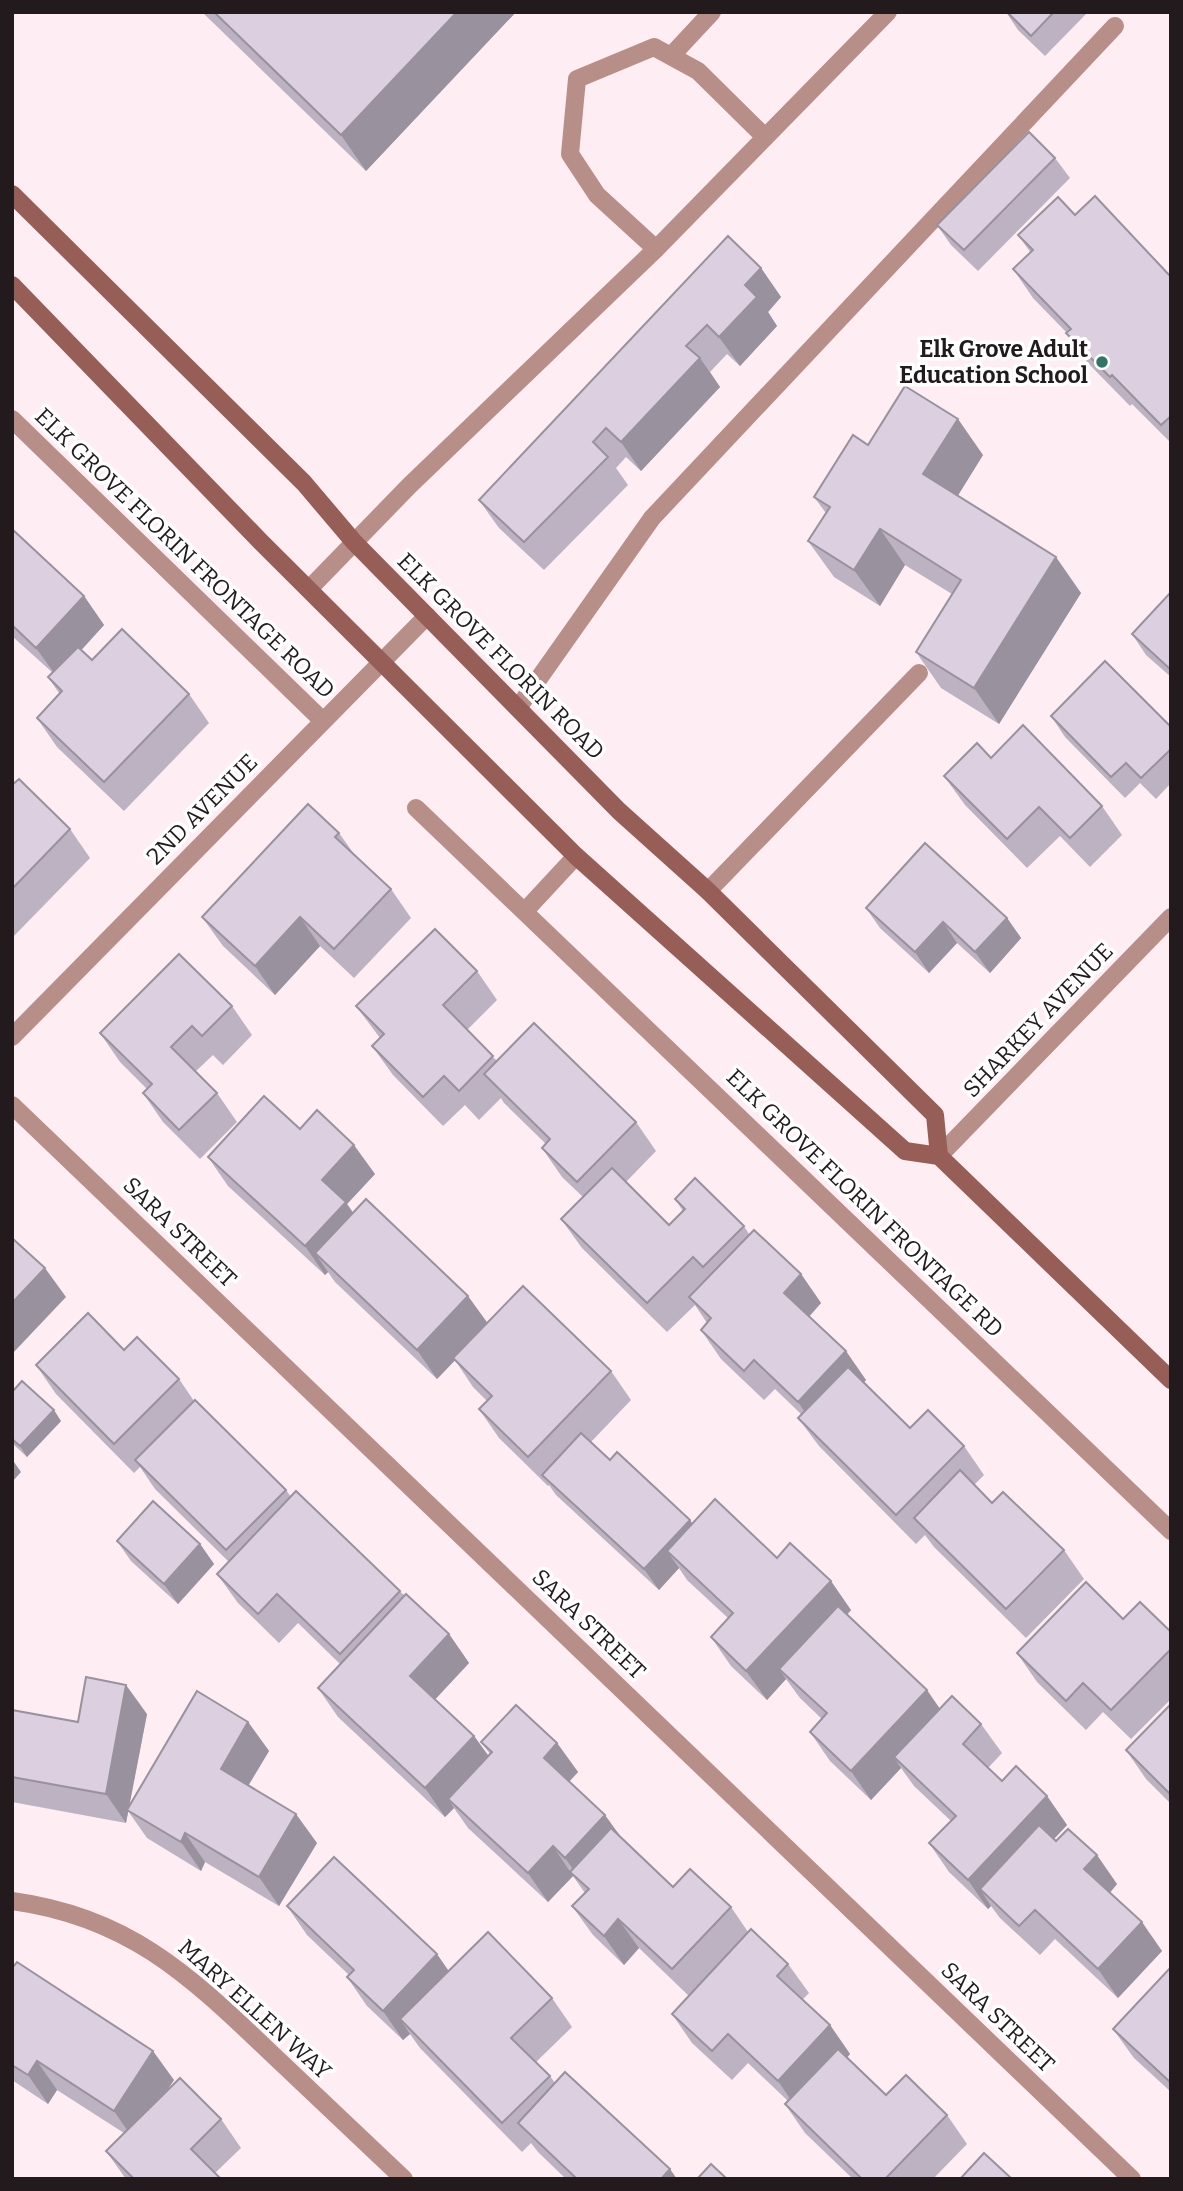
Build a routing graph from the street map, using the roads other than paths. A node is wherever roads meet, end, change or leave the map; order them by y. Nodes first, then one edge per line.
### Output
1 (712, 12) edge
2 (888, 12) edge
3 (1115, 26) dead end
4 (671, 56) junction
5 (765, 137) junction
6 (12, 194) edge
7 (656, 249) junction
8 (12, 285) edge
9 (12, 419) edge
10 (354, 542) junction
11 (309, 589) junction
12 (427, 616) junction
13 (383, 663) junction
14 (919, 673) edge
15 (518, 708) junction
16 (323, 721) junction
17 (416, 808) dead end
18 (576, 856) junction
19 (708, 891) junction
20 (526, 911) junction
21 (1171, 917) edge
22 (12, 1037) edge
23 (12, 1105) edge
24 (939, 1156) junction
25 (1171, 1380) edge
26 (1171, 1531) edge
27 (12, 1901) edge
28 (404, 2179) edge
29 (1132, 2179) edge

1 - 4 street
2 - 5 street
3 - 15 street
4 - 5 street
4 - 7 street
5 - 7 street
6 - 10 main road, ELK GROVE FLORIN ROAD
7 - 10 street
8 - 11 main road
9 - 16 street, ELK GROVE FLORIN FRONTAGE ROAD
10 - 11 street
10 - 12 main road, ELK GROVE FLORIN ROAD
11 - 13 main road
12 - 13 street, 2ND AVENUE
12 - 15 main road, ELK GROVE FLORIN ROAD
13 - 16 street, 2ND AVENUE
13 - 18 main road
14 - 19 street
15 - 19 main road, ELK GROVE FLORIN ROAD
16 - 22 street, 2ND AVENUE
17 - 20 street, ELK GROVE FLORIN FRONTAGE RD
18 - 20 street
18 - 24 main road
19 - 24 main road, ELK GROVE FLORIN ROAD
20 - 26 street, ELK GROVE FLORIN FRONTAGE RD
21 - 24 street, SHARKEY AVENUE
23 - 29 street, SARA STREET
24 - 25 main road
27 - 28 street, MARY ELLEN WAY

